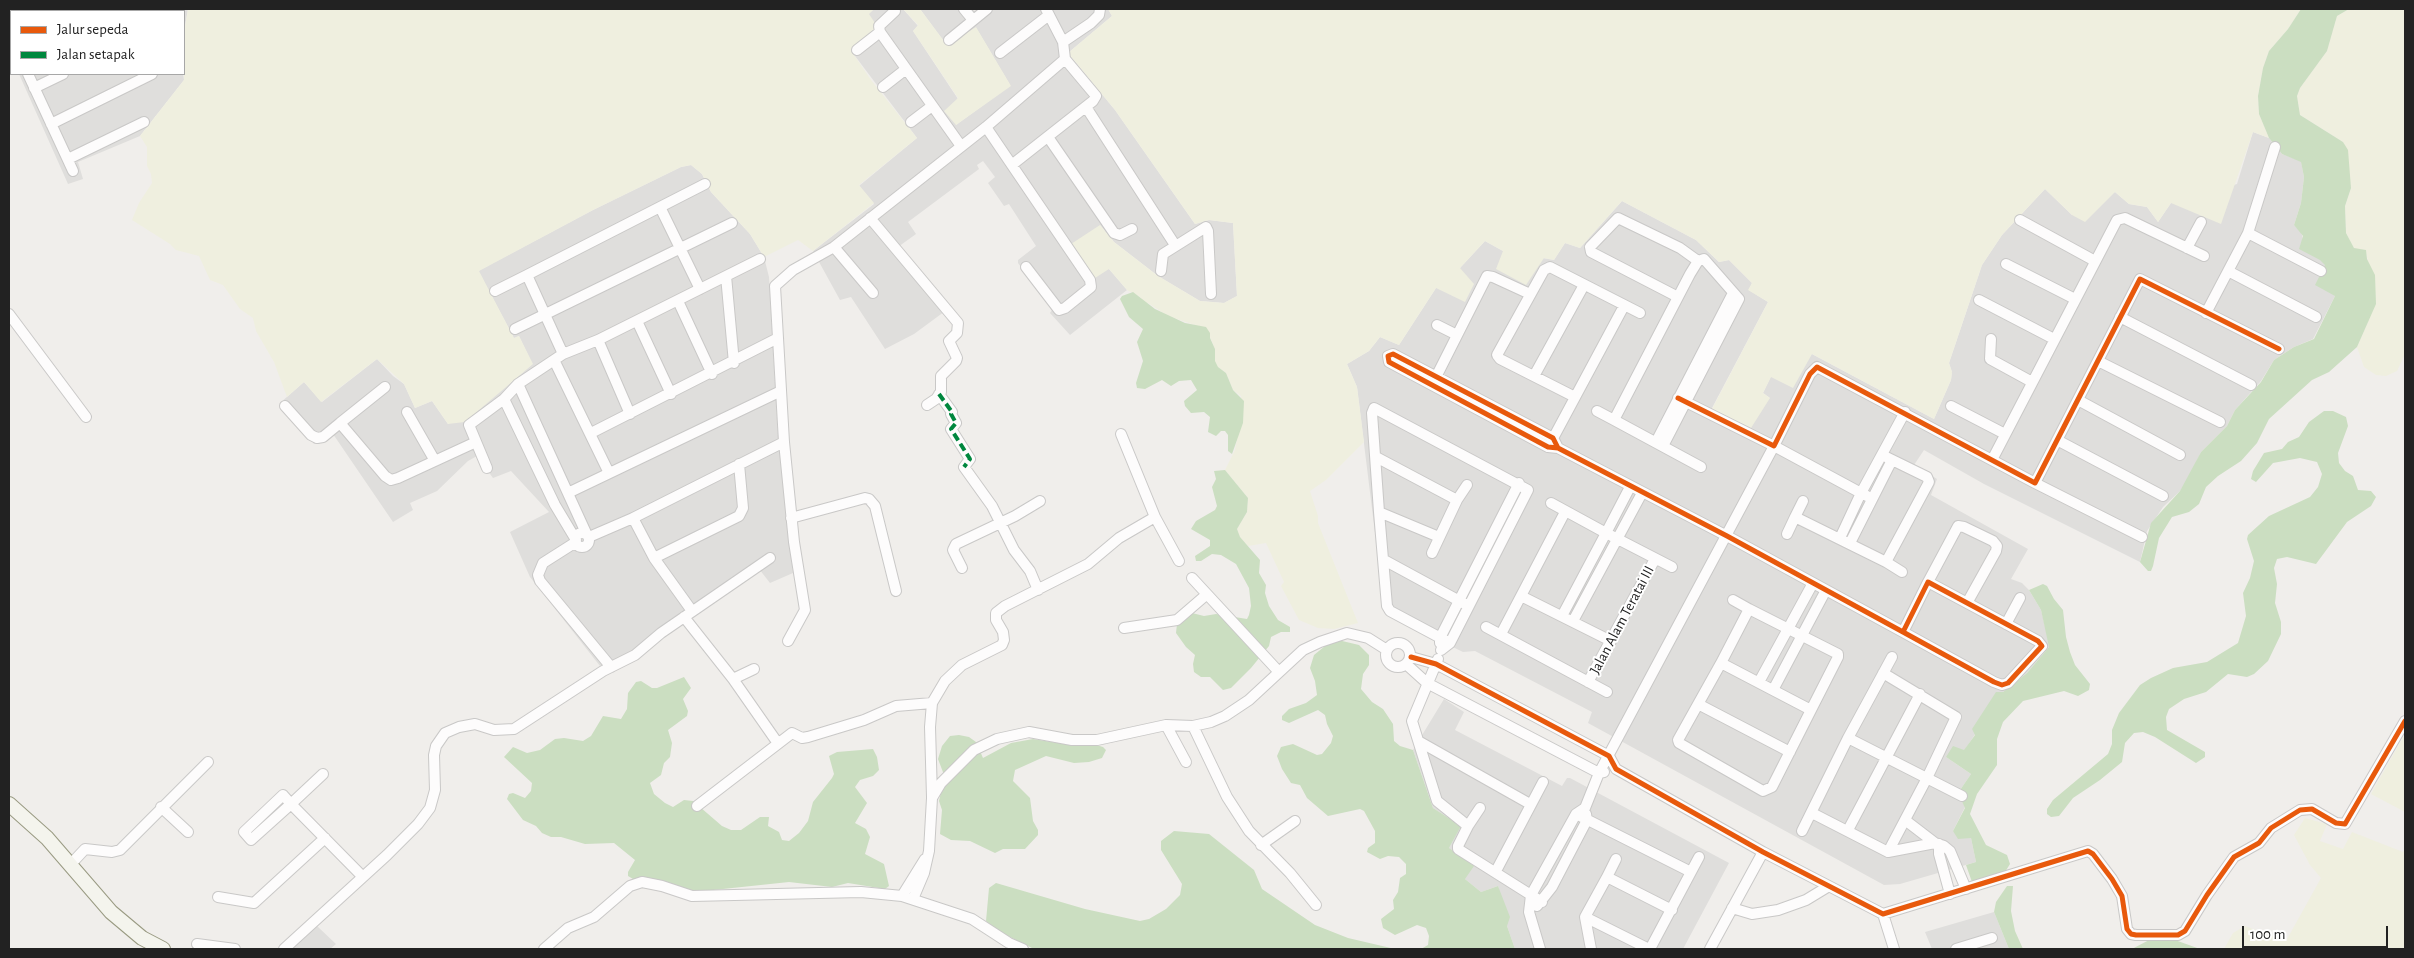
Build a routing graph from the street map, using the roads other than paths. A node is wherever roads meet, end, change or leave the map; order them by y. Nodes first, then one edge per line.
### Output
1 (964, 9) edge
2 (987, 9) edge
3 (1100, 9) edge
4 (895, 10) dead end
5 (1048, 12) edge
6 (973, 20) junction
7 (880, 32) junction
8 (949, 40) dead end
9 (1063, 42) junction
10 (857, 50) dead end
11 (1000, 53) dead end
12 (1065, 59) junction
13 (906, 69) junction
14 (28, 75) edge
15 (61, 75) edge
16 (150, 75) edge
17 (883, 87) dead end
18 (34, 88) junction
19 (932, 106) junction
20 (1086, 107) junction
21 (144, 122) dead end
22 (911, 122) dead end
23 (51, 124) junction
24 (986, 127) junction
25 (1048, 137) junction
26 (961, 146) junction
27 (2275, 147) dead end
28 (68, 160) junction
29 (1013, 164) junction
30 (73, 171) dead end
31 (705, 184) dead end
32 (660, 207) junction
33 (870, 218) junction
34 (2020, 220) dead end
35 (2201, 222) dead end
36 (732, 223) dead end
37 (1132, 229) dead end
38 (2248, 233) junction
39 (1175, 245) junction
40 (834, 247) junction
41 (2187, 248) junction
42 (682, 249) junction
43 (2204, 256) dead end
44 (760, 259) dead end
45 (1698, 261) junction
46 (2095, 261) junction
47 (2006, 264) dead end
48 (1026, 267) dead end
49 (1161, 271) dead end
50 (2228, 271) junction
51 (2321, 271) dead end
52 (527, 275) junction
53 (726, 276) junction
54 (1584, 285) junction
55 (700, 289) junction
56 (495, 291) dead end
57 (873, 293) dead end
58 (1211, 294) dead end
59 (1530, 294) junction
60 (1678, 298) junction
61 (2075, 299) junction
62 (1979, 300) dead end
63 (678, 301) junction
64 (1624, 306) junction
65 (1640, 313) dead end
66 (2206, 313) junction
67 (9, 314) edge
68 (544, 314) junction
69 (2120, 317) junction
70 (2316, 317) dead end
71 (637, 321) junction
72 (1437, 325) dead end
73 (515, 329) dead end
74 (1457, 335) junction
75 (778, 338) junction
76 (1991, 338) dead end
77 (2054, 339) junction
78 (598, 340) junction
79 (2279, 349) dead end
80 (559, 357) junction
81 (2098, 361) junction
82 (734, 363) junction
83 (712, 374) junction
84 (1534, 376) junction
85 (2032, 382) junction
86 (518, 384) junction
87 (2250, 385) dead end
88 (386, 387) dead end
89 (781, 391) junction
90 (671, 394) junction
91 (939, 394) junction
92 (1575, 397) junction
93 (504, 399) junction
94 (1682, 399) junction
95 (2078, 400) junction
96 (286, 406) dead end
97 (927, 406) dead end
98 (1951, 406) dead end
99 (1597, 411) dead end
100 (408, 412) dead end
101 (1905, 412) junction
102 (630, 414) junction
103 (86, 417) dead end
104 (1614, 420) junction
105 (2220, 422) dead end
106 (340, 423) junction
107 (591, 433) junction
108 (1121, 434) dead end
109 (2005, 434) junction
110 (2057, 440) junction
111 (476, 442) junction
112 (784, 442) junction
113 (1553, 444) junction
114 (1660, 444) junction
115 (1774, 446) junction
116 (1882, 455) junction
117 (2180, 455) dead end
118 (1376, 457) junction
119 (1892, 460) junction
120 (1992, 460) junction
121 (434, 461) junction
122 (739, 464) junction
123 (1701, 467) dead end
124 (487, 468) dead end
125 (609, 473) junction
126 (2035, 483) junction
127 (1467, 485) dead end
128 (1630, 487) junction
129 (570, 492) junction
130 (1642, 493) junction
131 (1861, 493) junction
132 (2163, 496) dead end
133 (1872, 498) junction
134 (1457, 500) junction
135 (1040, 501) dead end
136 (1803, 501) dead end
137 (1551, 503) dead end
138 (1379, 512) junction
139 (1565, 512) junction
140 (1155, 517) junction
141 (1795, 517) junction
142 (633, 518) junction
143 (792, 518) junction
144 (1000, 523) junction
145 (1606, 533) junction
146 (1787, 534) dead end
147 (588, 536) junction
148 (1727, 536) junction
149 (1439, 537) junction
150 (2142, 537) dead end
151 (1840, 538) junction
152 (1617, 539) junction
153 (576, 541) junction
154 (1850, 543) junction
155 (1432, 553) dead end
156 (654, 558) junction
157 (770, 558) dead end
158 (1655, 558) junction
159 (1384, 560) junction
160 (1179, 561) dead end
161 (1886, 562) junction
162 (1672, 567) dead end
163 (962, 568) dead end
164 (1902, 572) dead end
165 (1192, 578) dead end
166 (1928, 582) junction
167 (1813, 583) junction
168 (1038, 590) junction
169 (1826, 590) junction
170 (896, 591) dead end
171 (1206, 595) junction
172 (1522, 596) junction
173 (2020, 598) dead end
174 (1733, 600) dead end
175 (1967, 603) junction
176 (1464, 604) junction
177 (1749, 610) junction
178 (688, 614) junction
179 (1562, 616) junction
180 (1573, 621) junction
181 (2006, 624) junction
182 (1486, 627) dead end
183 (1124, 628) dead end
184 (1788, 629) junction
185 (1902, 632) junction
186 (1501, 634) junction
187 (1801, 636) junction
188 (1440, 638) junction
189 (788, 640) dead end
190 (1611, 641) junction
191 (1450, 643) junction
192 (1387, 650) junction
193 (1441, 650) junction
194 (1892, 657) dead end
195 (1408, 660) junction
196 (1721, 663) junction
197 (1436, 664) junction
198 (611, 667) junction
199 (754, 669) dead end
200 (1279, 672) junction
201 (1883, 673) junction
202 (733, 679) junction
203 (1588, 682) junction
204 (1759, 682) junction
205 (1427, 683) junction
206 (1773, 690) junction
207 (1607, 692) dead end
208 (1920, 694) junction
209 (932, 702) junction
210 (1698, 704) junction
211 (1811, 710) junction
212 (2405, 721) edge
213 (1166, 725) junction
214 (1193, 726) junction
215 (1848, 738) junction
216 (778, 742) junction
217 (1420, 742) junction
218 (1790, 752) junction
219 (1609, 756) junction
220 (1888, 757) junction
221 (208, 762) dead end
222 (1186, 762) dead end
223 (1616, 769) junction
224 (1599, 773) junction
225 (323, 774) dead end
226 (1927, 778) junction
227 (1543, 782) dead end
228 (1962, 796) dead end
229 (932, 798) junction
230 (9, 804) edge
231 (292, 804) junction
232 (1530, 804) junction
233 (697, 806) dead end
234 (161, 807) junction
235 (1480, 808) dead end
236 (1585, 808) junction
237 (1812, 813) junction
238 (1576, 814) junction
239 (1587, 820) junction
240 (1905, 820) junction
241 (1295, 821) dead end
242 (1468, 826) junction
243 (1848, 830) junction
244 (1802, 831) dead end
245 (188, 832) dead end
246 (325, 838) junction
247 (1937, 843) junction
248 (1261, 845) junction
249 (1763, 852) junction
250 (1888, 852) junction
251 (1699, 857) dead end
252 (1616, 859) dead end
253 (70, 865) junction
254 (1496, 871) junction
255 (1691, 872) junction
256 (363, 877) junction
257 (1606, 877) junction
258 (1829, 886) junction
259 (913, 887) junction
260 (1966, 889) junction
261 (1950, 894) junction
262 (1531, 895) junction
263 (902, 896) junction
264 (218, 897) dead end
265 (914, 899) junction
266 (1542, 902) junction
267 (1316, 905) dead end
268 (1732, 908) junction
269 (1672, 910) junction
270 (1528, 912) junction
271 (1883, 914) junction
272 (1585, 917) junction
273 (1992, 938) dead end
274 (197, 944) dead end
275 (162, 949) edge
276 (236, 949) edge
277 (284, 949) edge
278 (544, 949) edge
279 (1023, 949) edge
280 (1540, 949) edge
281 (1591, 949) edge
282 (1649, 949) edge
283 (1710, 949) edge
284 (1894, 949) edge
285 (1957, 949) edge

1 - 6 street
2 - 6 street
3 - 9 street
4 - 7 street
5 - 9 street
5 - 11 street
6 - 8 street
7 - 10 street
7 - 13 street
9 - 12 street
12 - 20 street
12 - 24 street
13 - 17 street
13 - 19 street
14 - 18 street
15 - 18 street
16 - 23 street
18 - 23 street
19 - 22 street
19 - 26 street
20 - 25 street
20 - 39 street
21 - 28 street
23 - 28 street
24 - 26 street
24 - 29 street
25 - 29 street
25 - 37 street
26 - 33 street
27 - 38 street
28 - 30 street
29 - 48 street
31 - 32 street
32 - 42 street
32 - 52 street
33 - 40 street
33 - 91 street
34 - 46 street
35 - 41 street
36 - 42 street
38 - 50 street
38 - 51 street
39 - 49 street
39 - 58 street
40 - 57 street
40 - 75 street
41 - 43 street
41 - 46 street
42 - 55 street
42 - 68 street
44 - 53 street
45 - 60 street
45 - 60 street
45 - 94 street
46 - 61 street
47 - 61 street
50 - 66 street
50 - 70 street
52 - 56 street
52 - 68 street
53 - 55 street
53 - 82 street
54 - 59 street
54 - 64 street
54 - 84 street
55 - 63 street
59 - 74 street
59 - 84 street
60 - 104 street
61 - 77 street
62 - 77 street
63 - 71 street
63 - 83 street
64 - 65 street
64 - 92 street
66 - 69 street
66 - 79 street
67 - 103 street
68 - 73 street
68 - 80 street
69 - 81 street
69 - 87 street
71 - 78 street
71 - 90 street
72 - 74 street
74 - 113 street
75 - 82 street
75 - 89 street
76 - 85 street
77 - 85 street
78 - 80 street
78 - 102 street
80 - 86 street
80 - 107 street
81 - 95 street
81 - 105 street
82 - 83 street
83 - 90 street
84 - 92 street
85 - 109 street
86 - 93 street
86 - 129 street
88 - 106 street
89 - 112 street
89 - 125 street
90 - 102 street
91 - 97 street
91 - 144 street
92 - 113 street
93 - 111 street
93 - 153 street
94 - 114 street
94 - 115 street
95 - 110 street
95 - 117 street
96 - 106 street
98 - 109 street
99 - 104 street
100 - 121 street
101 - 115 street
101 - 116 street
101 - 120 street
102 - 107 street
104 - 114 street
106 - 121 street
107 - 125 street
108 - 140 street
109 - 120 street
110 - 126 street
110 - 132 street
111 - 121 street
111 - 124 street
112 - 122 street
112 - 143 street
113 - 128 street
114 - 123 street
115 - 131 street
115 - 148 street
116 - 119 street
116 - 131 street
118 - 134 street
118 - 138 street
118 - 176 street
119 - 133 street
119 - 161 street
120 - 126 street
122 - 142 street
122 - 156 street
125 - 129 street
126 - 150 street
127 - 134 street
128 - 130 street
128 - 145 street
129 - 147 street
130 - 148 street
130 - 152 street
131 - 133 street
131 - 151 street
133 - 154 street
134 - 149 street
135 - 144 street
136 - 141 street
137 - 139 street
138 - 149 street
138 - 159 street
139 - 145 street
139 - 172 street
140 - 160 street
140 - 168 street
141 - 146 street
141 - 151 street
142 - 147 street
142 - 156 street
143 - 170 street
143 - 189 street
144 - 163 street
144 - 168 street
145 - 152 street
145 - 179 street
147 - 153 street
148 - 167 street
148 - 219 street
149 - 155 street
151 - 154 street
152 - 158 street
152 - 180 street
153 - 198 street
154 - 161 street
156 - 178 street
157 - 178 street
158 - 162 street
158 - 190 street, Jalan Alam Teratai III
159 - 176 street
159 - 188 street
161 - 164 street
165 - 171 street
166 - 175 street
166 - 175 street
166 - 185 street
167 - 169 street
167 - 184 street
168 - 209 street
169 - 185 street
169 - 187 street
171 - 183 street
171 - 200 street
172 - 179 street
172 - 186 street
173 - 181 street
174 - 177 street
175 - 181 street
176 - 188 street
176 - 191 street
177 - 184 street
177 - 196 street
178 - 198 street
178 - 202 street
179 - 180 street
180 - 190 street
181 - 185 street
182 - 186 street
184 - 187 street
184 - 204 street
186 - 203 street
187 - 206 street
187 - 211 street
188 - 191 street
188 - 193 street
190 - 203 street, Jalan Alam Teratai III
191 - 193 street
192 - 195 street
192 - 195 street
192 - 200 street
193 - 197 street
194 - 201 street
195 - 197 street
195 - 205 street
196 - 204 street
196 - 210 street
197 - 205 street
197 - 219 street
198 - 256 street
199 - 202 street
200 - 214 street
201 - 208 street
201 - 215 street
202 - 216 street
203 - 207 street
204 - 206 street
205 - 217 street
205 - 224 street
206 - 211 street
208 - 220 street
208 - 226 street
209 - 216 street
209 - 229 street
210 - 218 street
210 - 218 street
211 - 218 street
212 - 260 street
213 - 214 street
213 - 222 street
213 - 229 street
214 - 248 street
215 - 220 street
215 - 237 street
216 - 233 street
217 - 232 street
217 - 242 street
219 - 223 street
219 - 224 street
220 - 226 street
220 - 243 street
221 - 234 street
223 - 224 street
223 - 249 street
224 - 236 street
225 - 231 street
226 - 228 street
226 - 240 street
227 - 232 street
229 - 259 street
230 - 253 street
231 - 231 street
231 - 246 street
232 - 254 street
234 - 245 street
234 - 253 street
235 - 242 street
236 - 238 street
236 - 239 street
237 - 243 street
237 - 244 street
238 - 239 street
238 - 262 street
239 - 255 street
239 - 266 street
240 - 247 street
240 - 250 street
241 - 248 street
242 - 254 street
243 - 250 street
246 - 256 street
246 - 264 street
247 - 250 street
247 - 260 street
247 - 261 street
248 - 267 street
249 - 258 street
249 - 268 street
251 - 255 street
252 - 257 street
253 - 275 street
254 - 262 street
255 - 269 street
256 - 277 street
257 - 269 street
257 - 272 street
258 - 268 street
258 - 271 street
259 - 263 street
259 - 265 street
260 - 261 street
261 - 271 street
262 - 266 street
262 - 270 street
263 - 265 street
263 - 278 street
265 - 279 street
266 - 270 street
268 - 283 street
269 - 282 street
270 - 280 street
271 - 284 street
272 - 281 street
272 - 282 street
273 - 285 street
274 - 276 street

